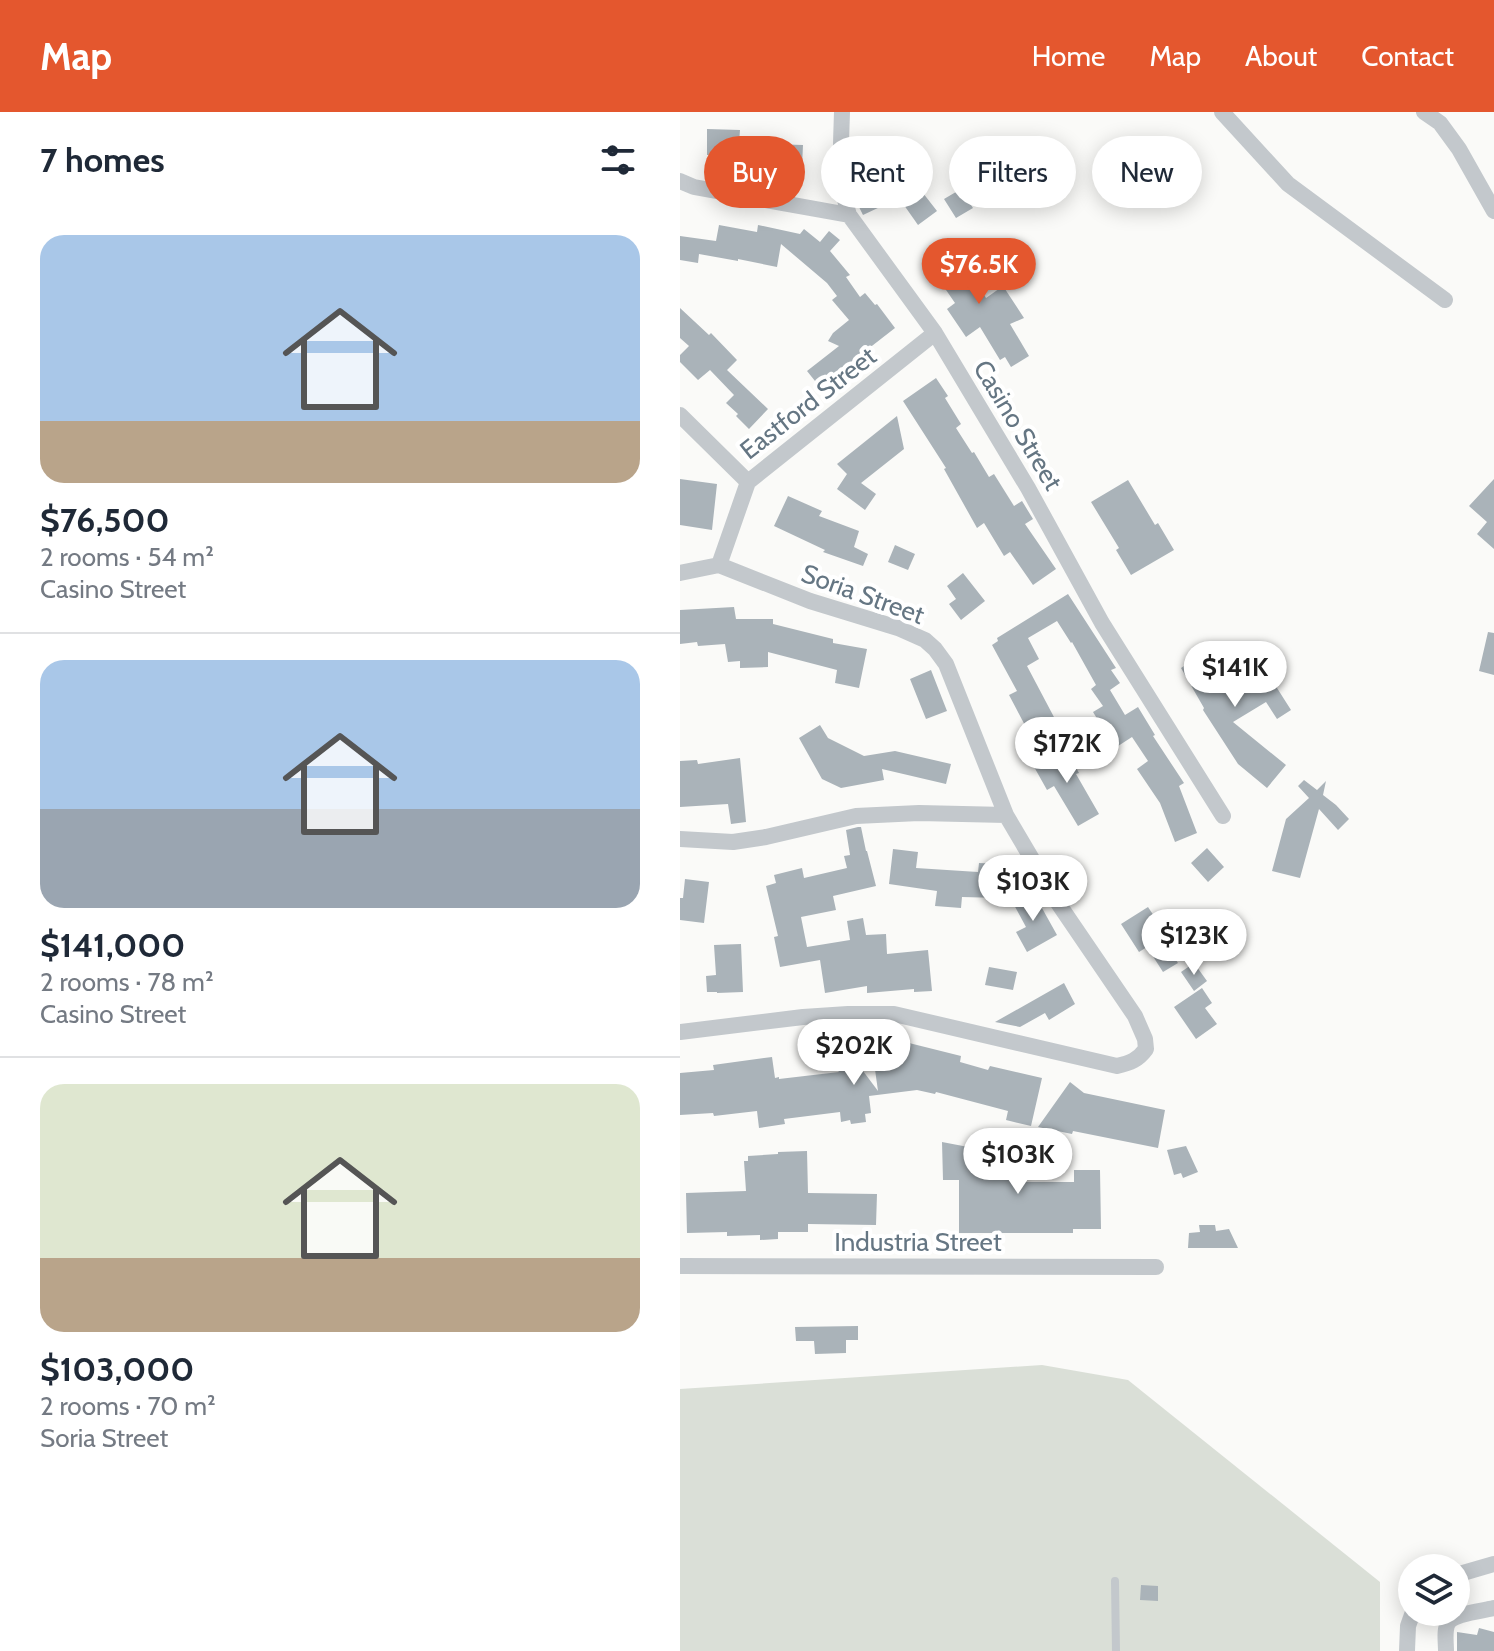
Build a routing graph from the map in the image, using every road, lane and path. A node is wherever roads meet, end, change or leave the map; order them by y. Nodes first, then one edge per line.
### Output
1 (842, 112) edge
2 (1222, 112) edge
3 (1424, 112) edge
4 (680, 181) edge
5 (1494, 211) edge
6 (849, 215) junction
7 (1445, 300) dead end
8 (935, 333) junction
9 (680, 415) edge
10 (748, 482) junction
11 (719, 565) junction
12 (680, 573) edge
13 (1006, 815) junction
14 (1223, 816) dead end
15 (680, 839) edge
16 (680, 1032) edge
17 (680, 1266) edge
18 (1156, 1267) dead end
19 (1494, 1564) edge
20 (1470, 1571) edge
21 (1115, 1581) dead end
22 (1494, 1608) edge
23 (1408, 1626) edge
24 (1116, 1651) edge
25 (1407, 1651) edge
26 (1446, 1651) edge

1 - 6 street
2 - 7 street
3 - 5 street
4 - 6 street
6 - 8 street, Casino Street
8 - 10 street, Eastford Street
8 - 14 street, Casino Street
9 - 10 street, Eastford Street
10 - 11 street
11 - 12 street
11 - 13 street, Soria Street
13 - 15 street
13 - 16 street, Soria Street
17 - 18 street, Industria Street
19 - 20 street
21 - 24 lane
22 - 26 street
23 - 25 street

